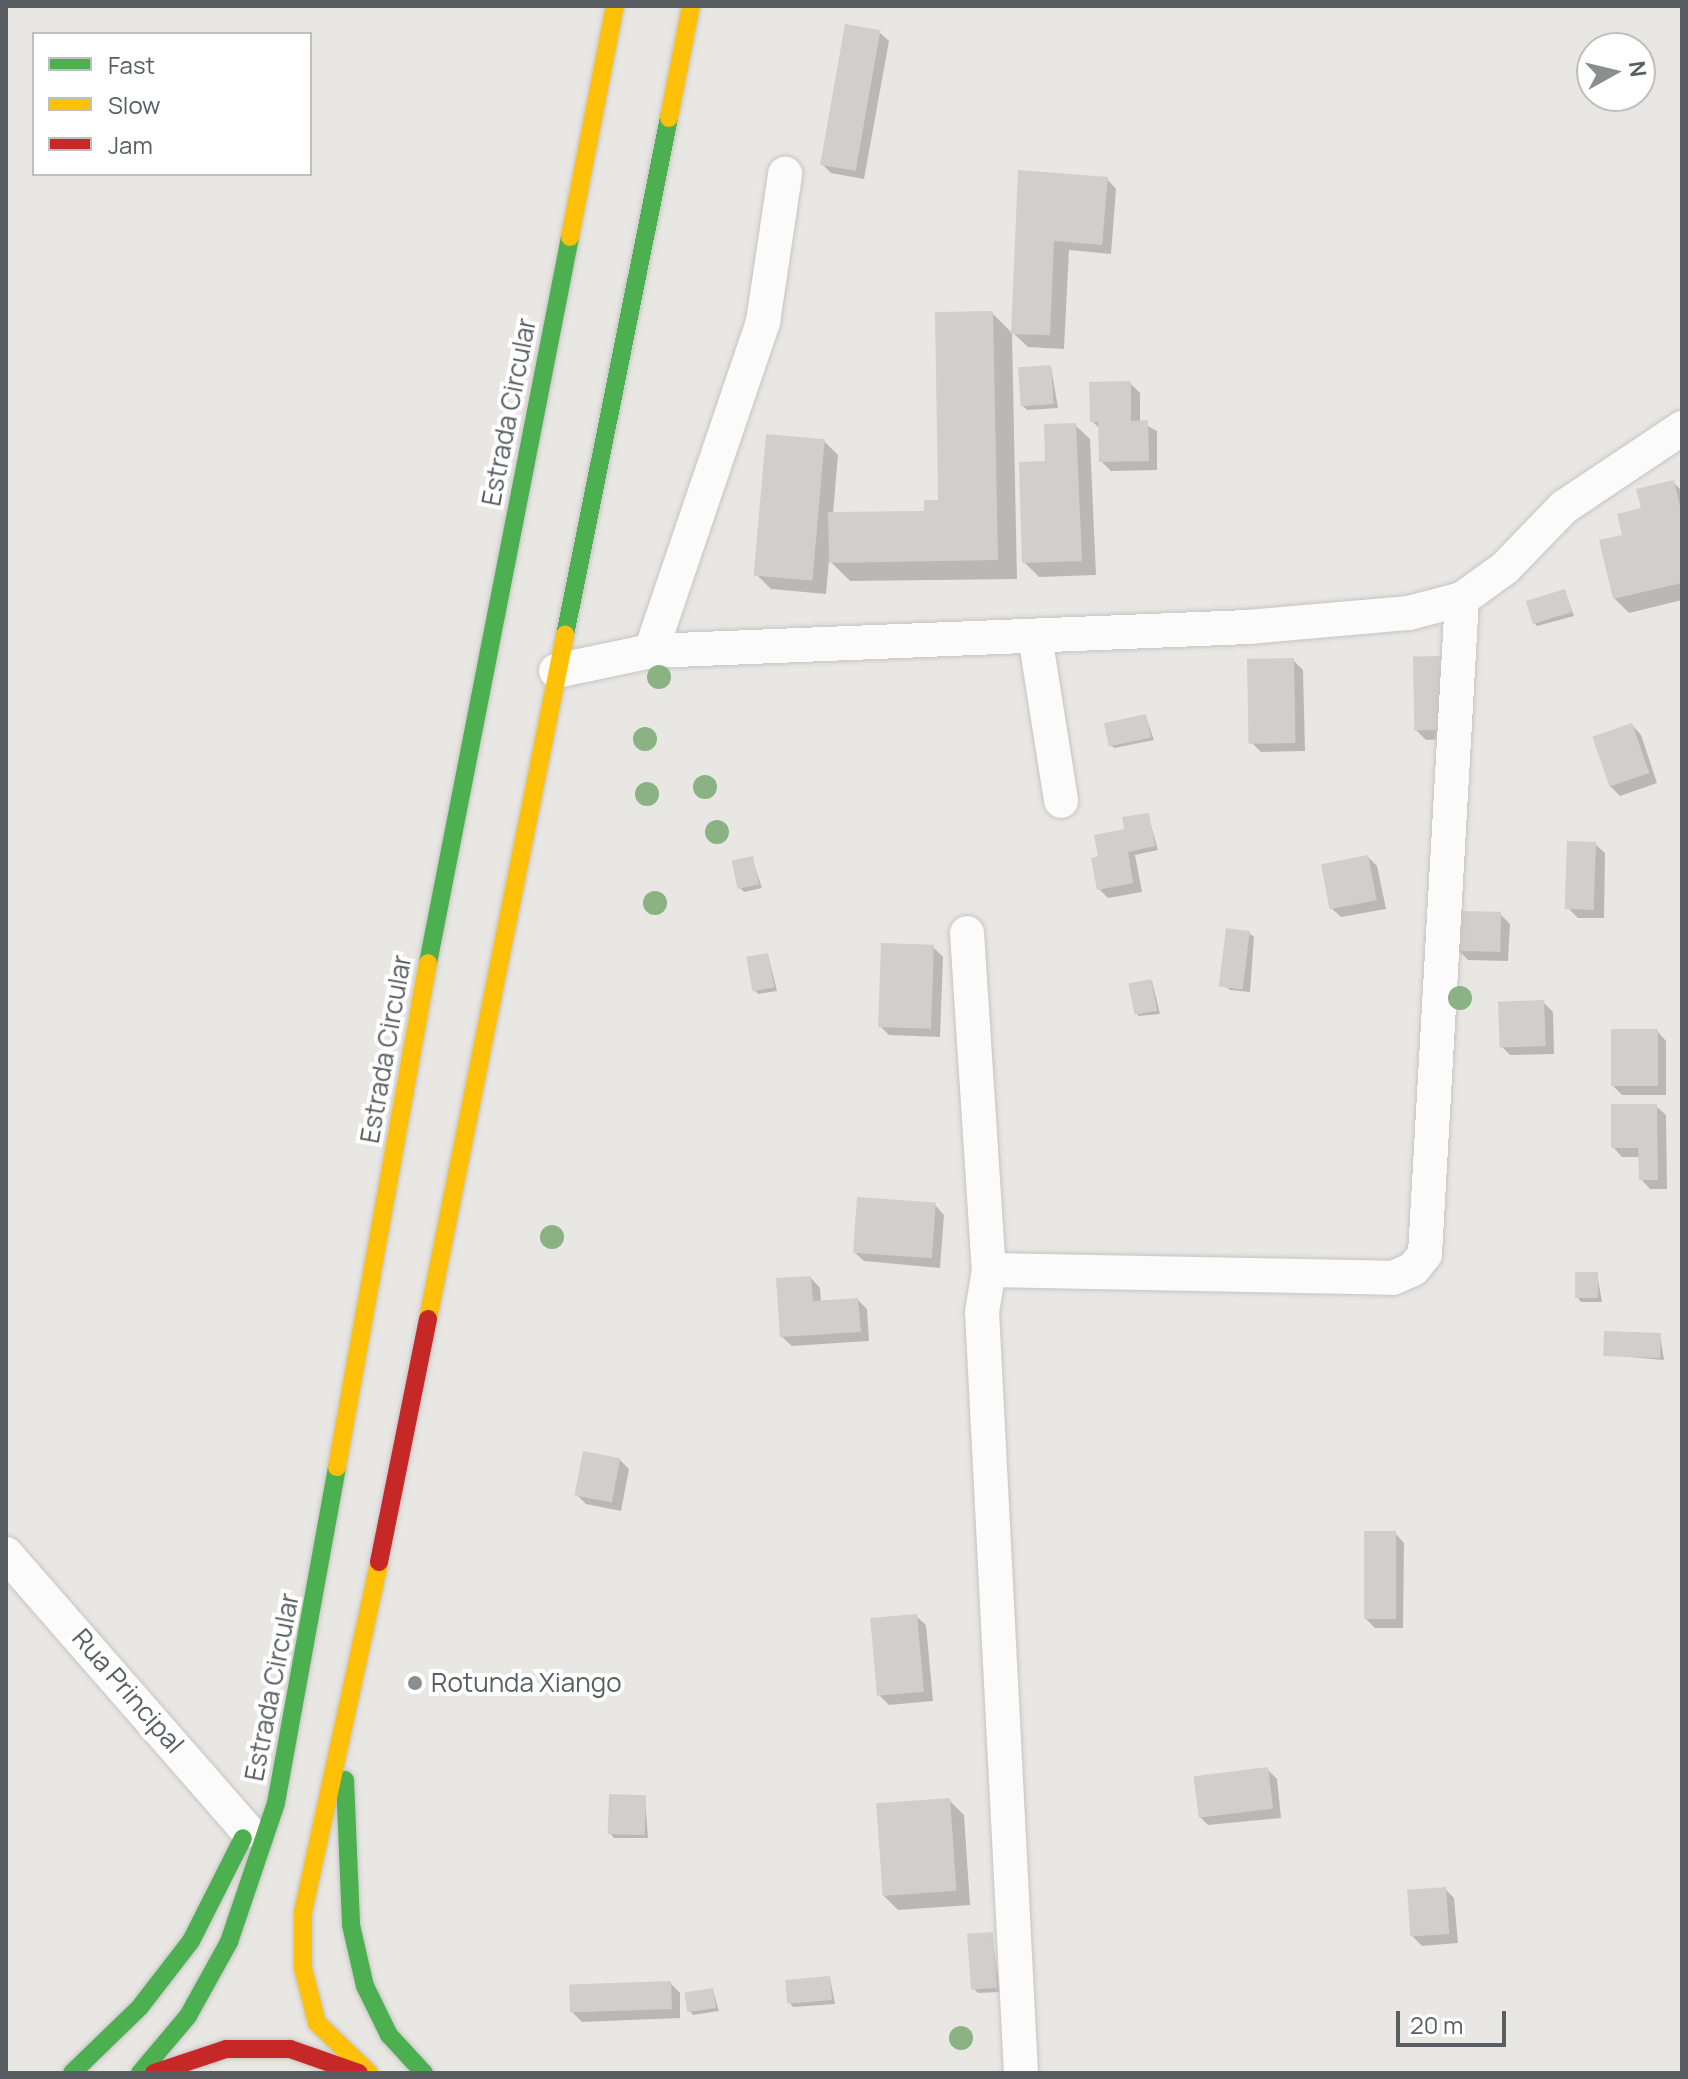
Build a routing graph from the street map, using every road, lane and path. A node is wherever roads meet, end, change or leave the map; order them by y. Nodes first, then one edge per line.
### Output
1 (615, 6) edge
2 (691, 6) edge
3 (785, 174) dead end
4 (1682, 428) edge
5 (1462, 599) junction
6 (1035, 636) junction
7 (651, 651) junction
8 (556, 671) junction
9 (1061, 801) dead end
10 (967, 933) dead end
11 (989, 1270) junction
12 (6, 1554) edge
13 (307, 1651) junction
14 (343, 1738) junction
15 (247, 1830) junction
16 (72, 2073) edge
17 (140, 2073) edge
18 (154, 2073) edge
19 (359, 2073) edge
20 (369, 2073) edge
21 (424, 2073) edge
22 (1021, 2073) edge

1 - 13 main road, Estrada Circular
2 - 8 main road
3 - 7 street
4 - 5 street
5 - 6 street
5 - 11 street
6 - 7 street
6 - 9 street
7 - 8 street
8 - 14 main road
10 - 11 street
11 - 22 street
12 - 15 street, Rua Principal
13 - 15 main road
13 - 17 main road, Estrada Circular
14 - 20 main road
14 - 21 main road
15 - 16 main road
18 - 19 main road

